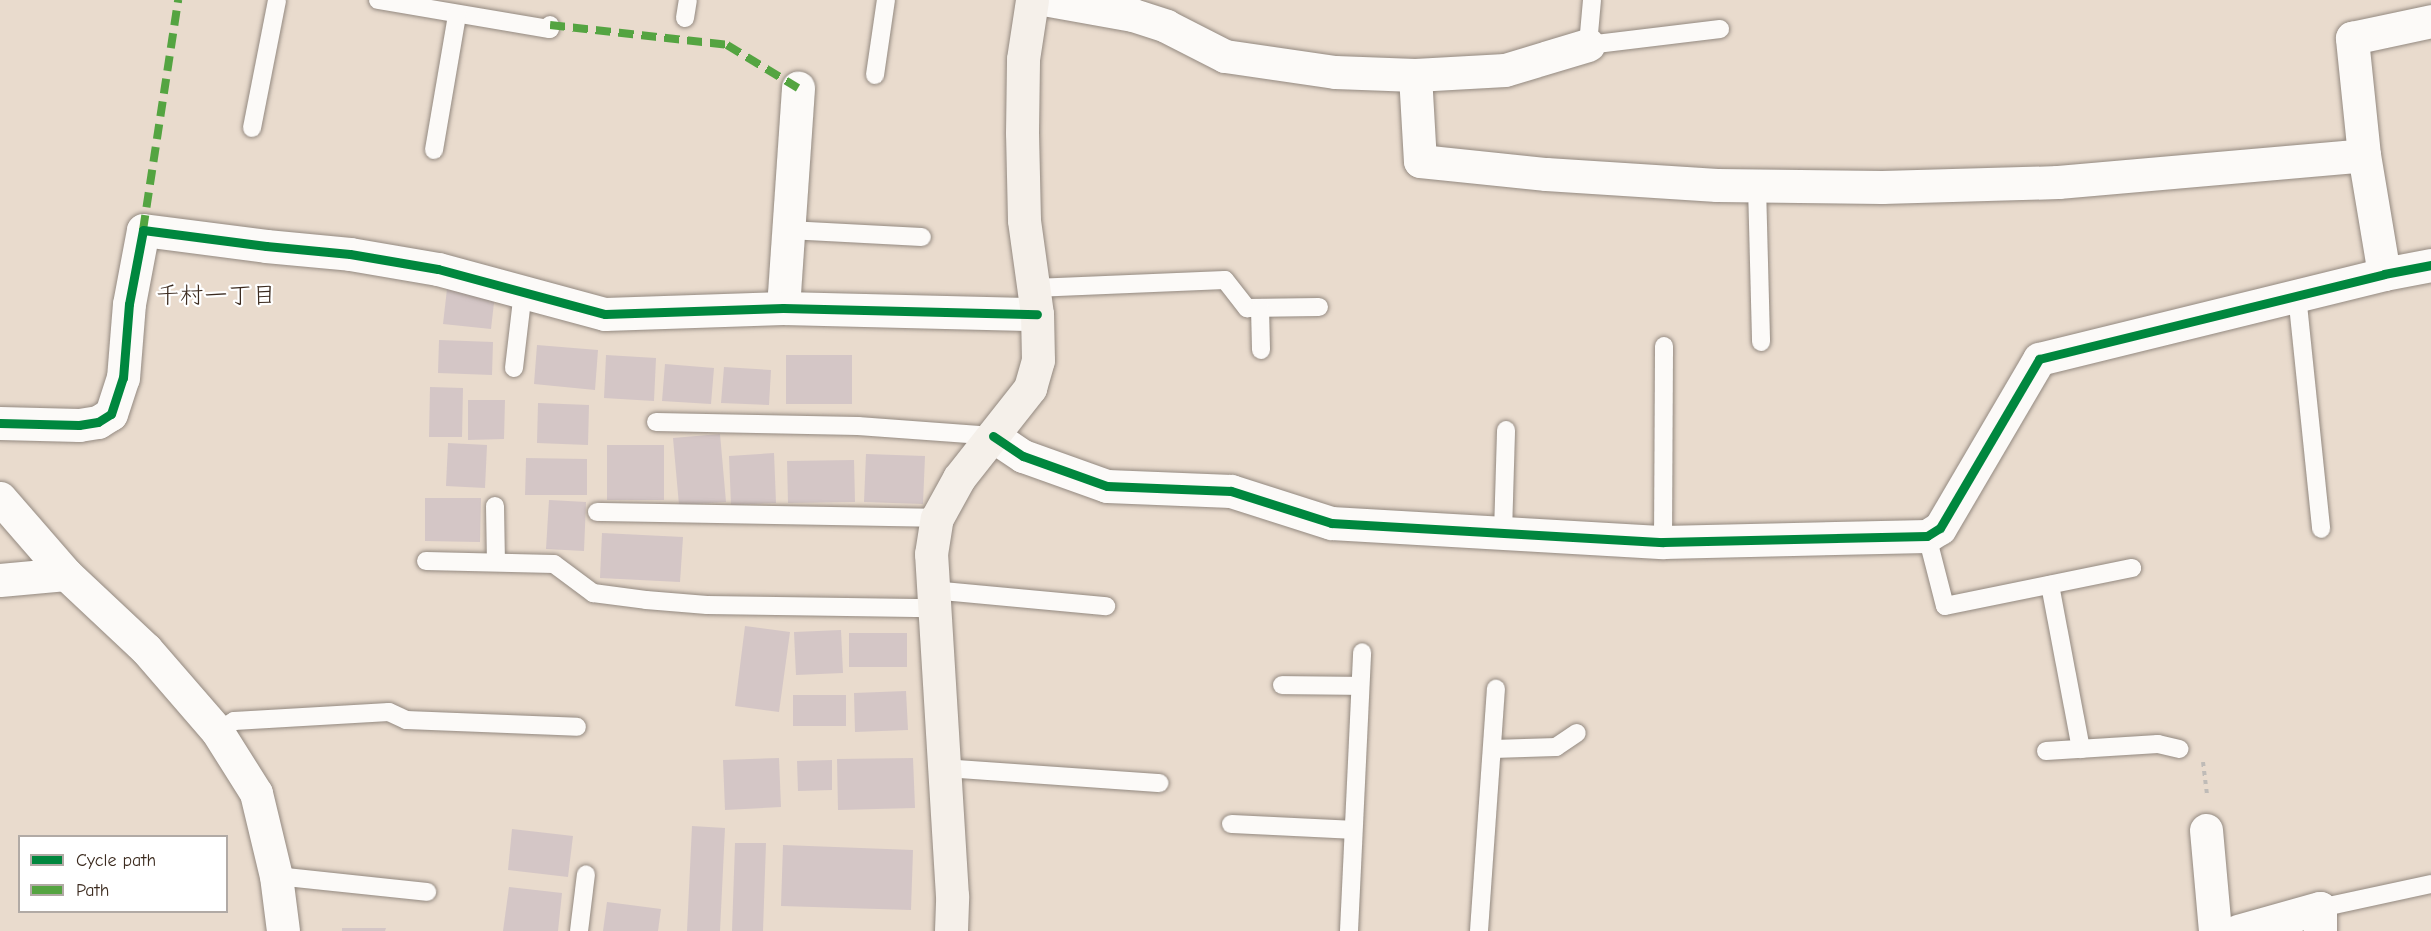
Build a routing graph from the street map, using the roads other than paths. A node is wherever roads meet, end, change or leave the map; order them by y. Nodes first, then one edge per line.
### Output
1 (277, 0) edge
2 (378, 0) edge
3 (688, 0) edge
4 (886, 0) edge
5 (1032, 0) edge
6 (1049, 0) edge
7 (1592, 0) edge
8 (457, 15) junction
9 (685, 18) dead end
10 (2431, 21) edge
11 (550, 25) dead end
12 (1720, 29) dead end
13 (1588, 45) junction
14 (875, 75) dead end
15 (1415, 75) junction
16 (798, 88) dead end
17 (252, 128) dead end
18 (434, 150) dead end
19 (2364, 154) junction
20 (1757, 186) junction
21 (788, 230) junction
22 (921, 237) dead end
23 (2431, 265) edge
24 (2384, 274) junction
25 (523, 291) junction
26 (2297, 295) junction
27 (1036, 301) junction
28 (1319, 307) dead end
29 (783, 308) junction
30 (1260, 308) junction
31 (1761, 342) dead end
32 (1664, 346) dead end
33 (1262, 350) dead end
34 (514, 368) dead end
35 (656, 422) dead end
36 (0, 423) edge
37 (1506, 430) dead end
38 (993, 436) junction
39 (0, 498) edge
40 (495, 506) dead end
41 (597, 512) dead end
42 (937, 518) junction
43 (2321, 529) dead end
44 (1503, 533) junction
45 (1927, 536) junction
46 (1663, 542) junction
47 (426, 561) dead end
48 (496, 562) junction
49 (2132, 568) dead end
50 (66, 574) junction
51 (0, 580) edge
52 (2050, 585) junction
53 (932, 599) junction
54 (1106, 606) dead end
55 (1362, 652) dead end
56 (1282, 685) dead end
57 (1360, 686) junction
58 (1496, 689) dead end
59 (577, 727) dead end
60 (217, 731) junction
61 (1577, 733) dead end
62 (1493, 749) junction
63 (2081, 749) junction
64 (2179, 749) road end
65 (2046, 751) dead end
66 (944, 768) junction
67 (1160, 783) dead end
68 (1232, 824) dead end
69 (1352, 830) junction
70 (2206, 830) road end
71 (586, 874) dead end
72 (276, 876) junction
73 (2431, 884) edge
74 (427, 892) dead end
75 (2320, 919) edge
76 (283, 931) edge
77 (579, 931) edge
78 (951, 931) edge
79 (1348, 931) edge
80 (1479, 931) edge
81 (2215, 931) edge
82 (2238, 931) edge

1 - 17 lane
2 - 8 lane
3 - 9 lane
4 - 14 lane
5 - 27 street
6 - 15 street
7 - 13 lane
8 - 11 lane
8 - 18 lane
10 - 19 street
12 - 13 lane
13 - 15 street
15 - 20 street
16 - 21 street
19 - 20 street
19 - 24 street
20 - 31 lane
21 - 22 lane
21 - 29 street
23 - 24 street
24 - 26 street
25 - 29 street
25 - 34 lane
25 - 36 street
26 - 43 lane
26 - 45 street
27 - 29 street
27 - 30 lane
27 - 38 street
28 - 30 lane
30 - 33 lane
32 - 46 lane
35 - 38 lane
37 - 44 lane
38 - 42 street
38 - 44 street
39 - 50 street
40 - 48 lane
41 - 42 lane
42 - 53 street
44 - 46 street
45 - 46 street
45 - 52 lane
47 - 48 lane
48 - 53 lane
49 - 52 lane
50 - 51 street
50 - 60 street
52 - 63 lane
53 - 54 lane
53 - 66 street
55 - 57 lane
56 - 57 lane
57 - 69 lane
58 - 62 lane
59 - 60 lane
60 - 72 street
61 - 62 lane
62 - 80 lane
63 - 64 lane
63 - 65 lane
66 - 67 lane
66 - 78 street
68 - 69 lane
69 - 79 lane
70 - 81 street
71 - 77 lane
72 - 74 lane
72 - 76 street
73 - 75 lane
75 - 82 street

